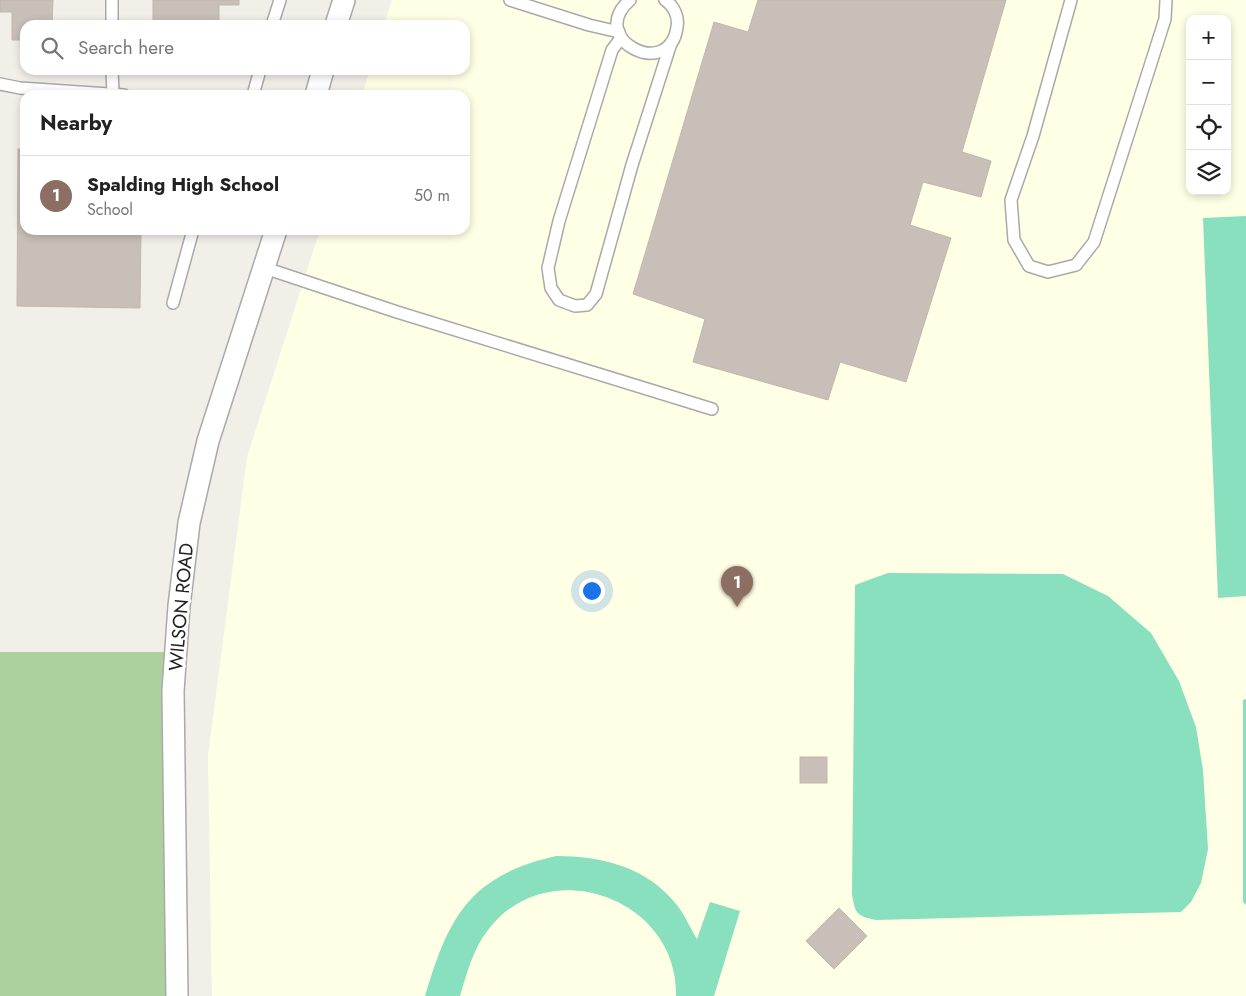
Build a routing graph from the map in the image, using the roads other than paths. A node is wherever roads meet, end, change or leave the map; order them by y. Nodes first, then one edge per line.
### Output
1 (112, 0) edge
2 (280, 0) edge
3 (344, 0) edge
4 (510, 0) edge
5 (630, 0) edge
6 (665, 0) edge
7 (1071, 0) edge
8 (1166, 0) edge
9 (112, 20) edge
10 (274, 20) edge
11 (338, 20) edge
12 (620, 35) junction
13 (671, 42) junction
14 (113, 75) edge
15 (259, 75) edge
16 (322, 75) edge
17 (0, 84) edge
18 (48, 90) edge
19 (118, 90) edge
20 (254, 90) edge
21 (317, 90) edge
22 (192, 235) edge
23 (275, 235) edge
24 (265, 268) junction
25 (173, 303) dead end
26 (712, 409) dead end
27 (177, 996) edge

1 - 9 lane
2 - 10 lane
3 - 11 street
4 - 12 lane
5 - 12 lane
6 - 13 lane
7 - 8 lane
12 - 13 lane
12 - 13 lane
14 - 19 lane
15 - 20 lane
16 - 21 street
17 - 18 lane
22 - 25 lane
23 - 24 street, WILSON ROAD
24 - 26 lane
24 - 27 street, WILSON ROAD

